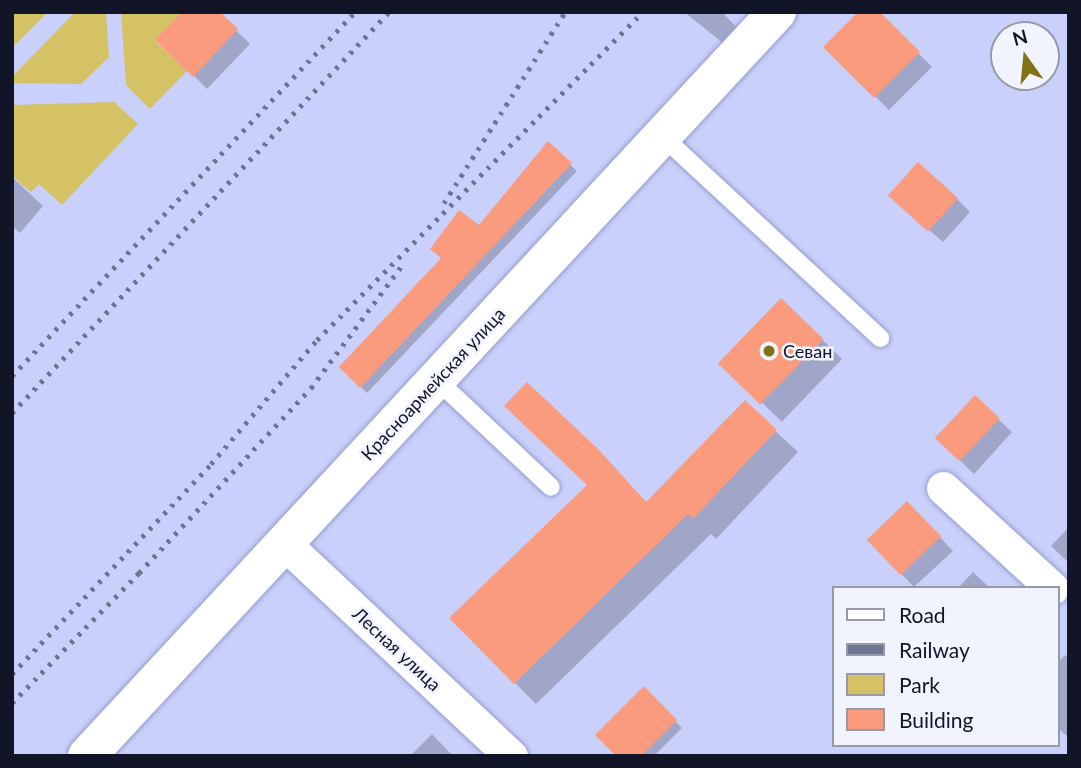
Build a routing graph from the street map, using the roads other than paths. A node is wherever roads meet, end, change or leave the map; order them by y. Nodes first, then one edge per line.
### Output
1 (777, 12) edge
2 (661, 135) junction
3 (880, 338) dead end
4 (438, 380) junction
5 (551, 487) dead end
6 (943, 488) dead end
7 (283, 542) junction
8 (1050, 586) edge
9 (87, 756) edge
10 (511, 756) edge

1 - 2 main road, Красноармейская улица
2 - 3 lane
2 - 4 main road, Красноармейская улица
4 - 5 lane
4 - 7 main road, Красноармейская улица
6 - 8 street
7 - 9 main road, Красноармейская улица
7 - 10 street, Лесная улица

